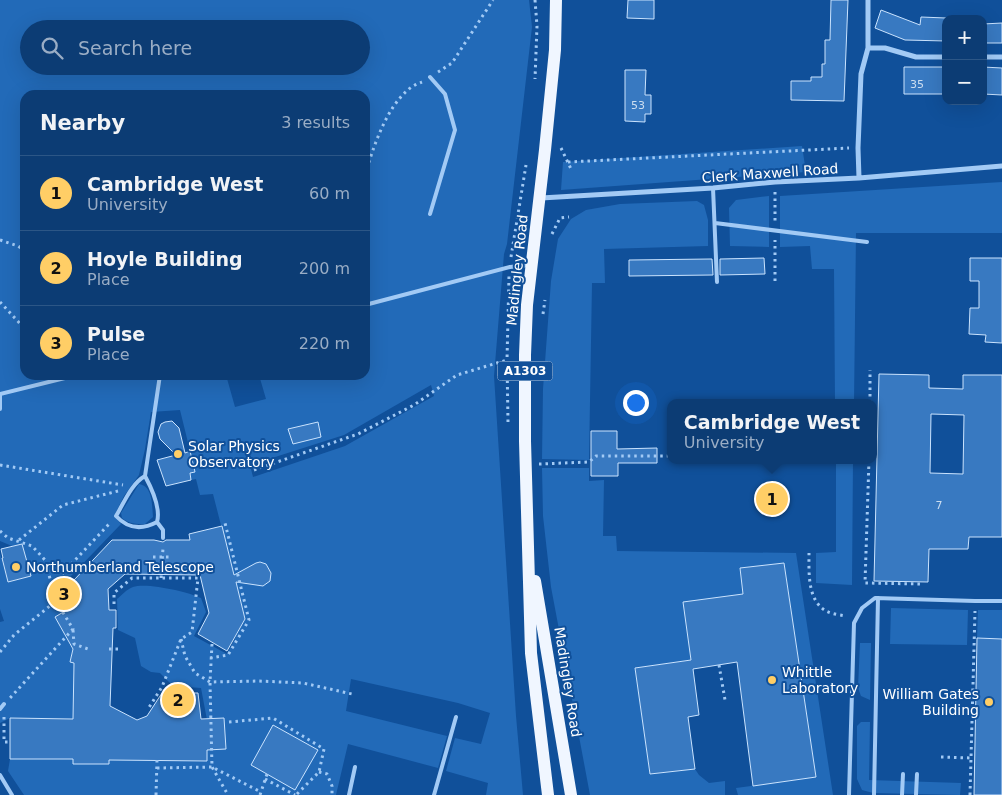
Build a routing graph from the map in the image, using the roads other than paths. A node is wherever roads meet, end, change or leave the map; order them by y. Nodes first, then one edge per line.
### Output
1 (556, 0) edge
2 (868, 0) edge
3 (868, 48) junction
4 (942, 57) edge
5 (987, 57) edge
6 (1002, 57) edge
7 (430, 77) dead end
8 (1002, 166) edge
9 (859, 178) junction
10 (713, 188) junction
11 (540, 198) junction
12 (430, 214) dead end
13 (714, 223) junction
14 (867, 242) dead end
15 (531, 265) junction
16 (717, 282) dead end
17 (370, 305) edge
18 (57, 380) edge
19 (159, 380) edge
20 (0, 394) edge
21 (0, 409) edge
22 (145, 476) junction
23 (157, 522) junction
24 (163, 538) road end
25 (528, 544) junction
26 (878, 598) junction
27 (1002, 601) edge
28 (4, 704) road end
29 (0, 709) edge
30 (456, 717) dead end
31 (355, 767) dead end
32 (903, 774) dead end
33 (917, 774) dead end
34 (0, 775) edge
35 (12, 795) edge
36 (349, 795) edge
37 (434, 795) edge
38 (548, 795) edge
39 (571, 795) edge
40 (849, 795) edge
41 (874, 795) edge
42 (902, 795) edge
43 (916, 795) edge

1 - 11 main road, Madingley Road / A1303
2 - 3 street
3 - 4 street
3 - 9 street
5 - 6 street
7 - 12 lane
8 - 9 street, Clerk Maxwell Road
9 - 10 street, Clerk Maxwell Road
10 - 11 street, Clerk Maxwell Road
10 - 13 lane
11 - 15 main road, Madingley Road / A1303
13 - 14 lane
13 - 16 lane
15 - 17 lane
15 - 25 main road, Madingley Road / A1303
18 - 20 lane
19 - 22 lane
20 - 21 lane
22 - 23 lane
22 - 23 lane
23 - 24 lane
25 - 38 main road, Madingley Road / A1303
25 - 39 main road, Madingley Road / A1303
26 - 27 lane
26 - 40 lane
26 - 41 lane
28 - 29 lane
30 - 37 lane
31 - 36 lane
32 - 42 lane
33 - 43 lane
34 - 35 lane

